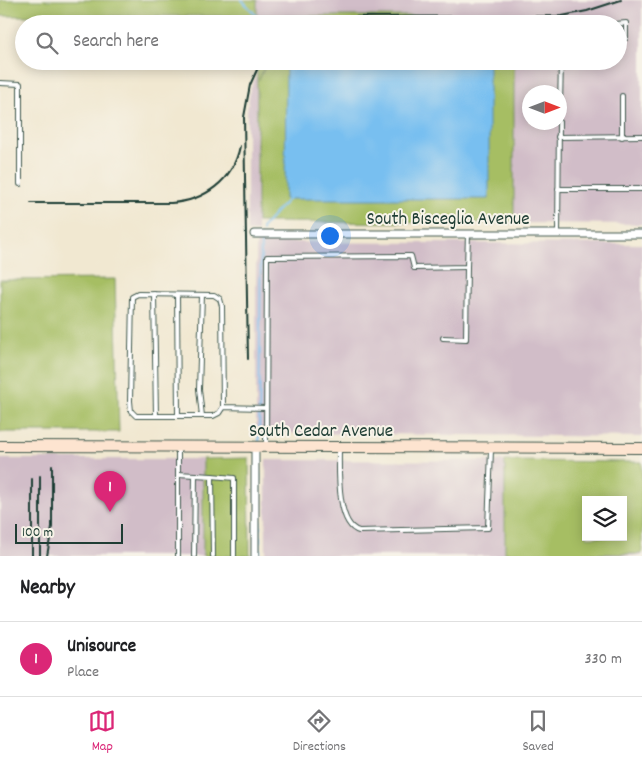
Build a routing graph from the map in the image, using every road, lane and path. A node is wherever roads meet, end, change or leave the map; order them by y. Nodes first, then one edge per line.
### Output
1 (561, 70) edge
2 (0, 83) edge
3 (560, 85) edge
4 (622, 96) dead end
5 (558, 130) edge
6 (622, 136) junction
7 (642, 136) edge
8 (558, 137) junction
9 (20, 184) dead end
10 (642, 189) edge
11 (558, 190) junction
12 (254, 234) dead end
13 (468, 234) junction
14 (558, 234) junction
15 (642, 234) edge
16 (468, 267) junction
17 (154, 294) junction
18 (177, 295) junction
19 (202, 295) junction
20 (443, 338) dead end
21 (223, 407) junction
22 (266, 408) junction
23 (156, 416) junction
24 (178, 416) junction
25 (202, 416) junction
26 (0, 446) edge
27 (178, 446) junction
28 (255, 447) junction
29 (266, 447) junction
30 (339, 447) junction
31 (491, 448) junction
32 (642, 448) edge
33 (178, 474) junction
34 (195, 475) junction
35 (212, 476) junction
36 (178, 556) edge
37 (194, 556) edge
38 (213, 556) edge
39 (234, 556) edge
40 (255, 556) edge

1 - 3 lane
2 - 9 lane
4 - 6 lane
5 - 8 lane
6 - 7 lane
6 - 8 lane
8 - 11 lane
10 - 11 lane
11 - 14 lane
12 - 13 street, South Bisceglia Avenue
13 - 14 street, South Bisceglia Avenue
13 - 16 lane
14 - 15 street, South Bisceglia Avenue
16 - 20 lane
16 - 22 lane
17 - 18 lane
17 - 23 lane
17 - 23 lane
18 - 19 lane
18 - 24 lane
19 - 21 lane
19 - 25 lane
21 - 22 lane
21 - 25 lane
22 - 29 lane
23 - 24 lane
24 - 25 lane
26 - 27 main road, South Cedar Avenue
27 - 28 main road, South Cedar Avenue
27 - 33 lane
28 - 29 main road, South Cedar Avenue
28 - 40 street
29 - 30 main road, South Cedar Avenue
30 - 31 main road, South Cedar Avenue
30 - 31 lane
31 - 32 main road, South Cedar Avenue
33 - 34 lane
33 - 36 lane
34 - 35 lane
34 - 37 lane
35 - 38 lane
35 - 39 lane

